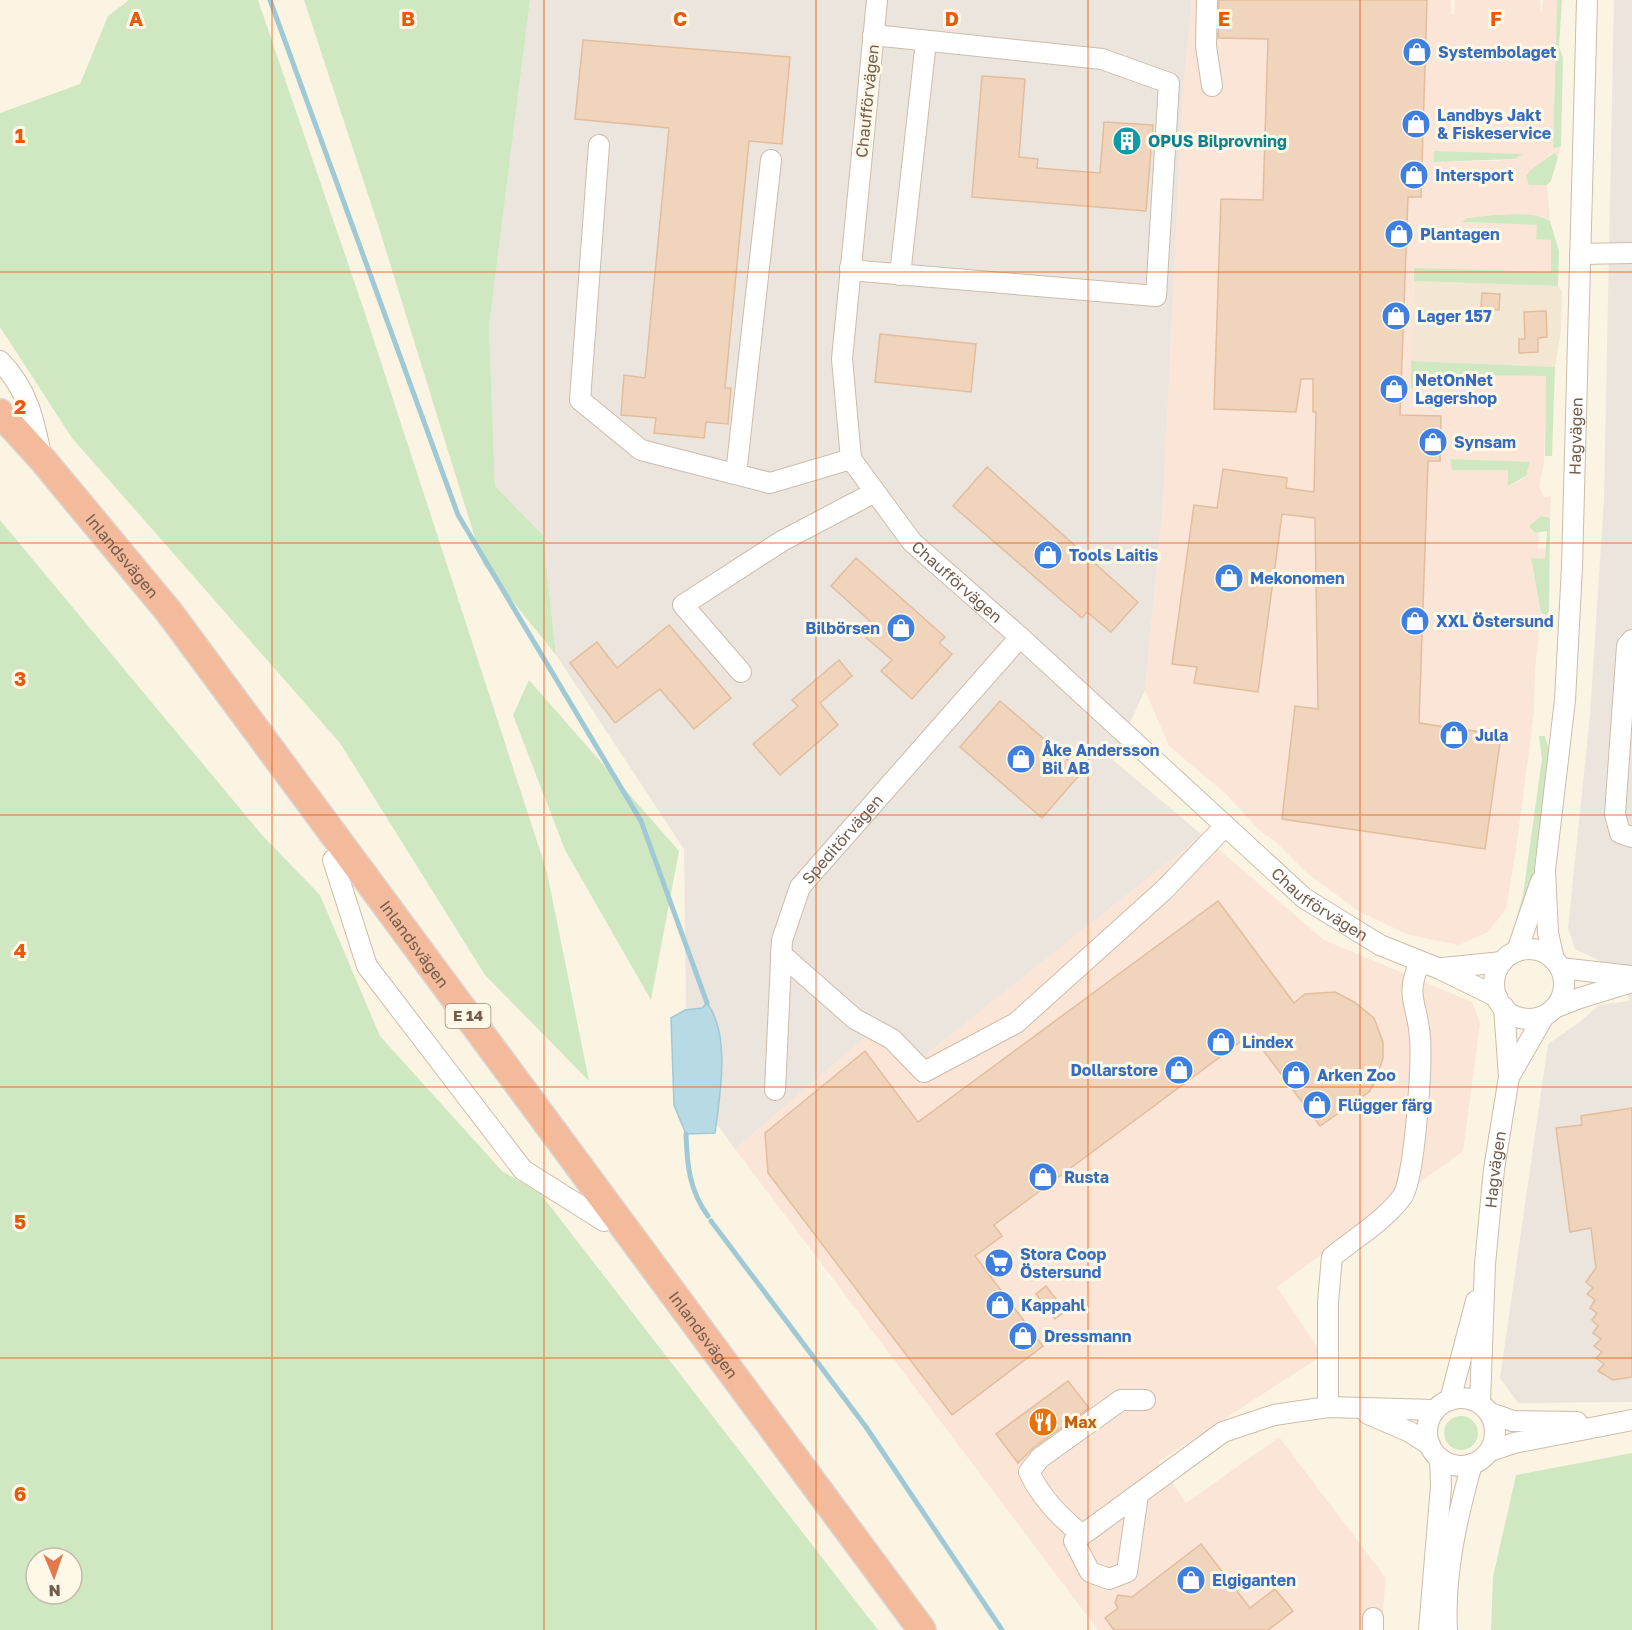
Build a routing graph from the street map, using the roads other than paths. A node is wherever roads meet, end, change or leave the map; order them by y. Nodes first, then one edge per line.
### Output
1 (877, 0) edge
2 (1207, 0) edge
3 (1587, 0) edge
4 (873, 35) junction
5 (926, 41) junction
6 (1212, 86) dead end
7 (599, 145) dead end
8 (771, 160) dead end
9 (1632, 253) edge
10 (1580, 254) junction
11 (850, 268) junction
12 (900, 275) junction
13 (0, 361) edge
14 (0, 413) edge
15 (0, 436) edge
16 (42, 459) junction
17 (851, 459) junction
18 (736, 474) junction
19 (875, 492) junction
20 (1020, 637) junction
21 (1632, 640) edge
22 (741, 672) dead end
23 (1226, 826) junction
24 (1632, 837) edge
25 (1545, 870) junction
26 (781, 954) junction
27 (1509, 956) junction
28 (1420, 962) junction
29 (1557, 964) junction
30 (1440, 969) junction
31 (1632, 976) edge
32 (1632, 982) edge
33 (1501, 1002) junction
34 (1549, 1012) junction
35 (1509, 1077) junction
36 (775, 1090) dead end
37 (1485, 1264) junction
38 (1145, 1400) dead end
39 (1443, 1405) junction
40 (1328, 1407) junction
41 (1354, 1408) junction
42 (1485, 1408) junction
43 (1626, 1421) edge
44 (1435, 1451) junction
45 (1490, 1451) junction
46 (1472, 1464) junction
47 (1138, 1495) junction
48 (1081, 1534) junction
49 (902, 1630) edge
50 (922, 1630) edge
51 (1429, 1630) edge
52 (1447, 1630) edge

1 - 4 street, Chaufförvägen
2 - 6 street
3 - 10 street, Hagvägen
4 - 5 street
4 - 11 street, Chaufförvägen
5 - 12 street
5 - 12 street
7 - 18 street
8 - 18 street
9 - 10 street
10 - 25 street, Hagvägen
11 - 12 street
11 - 17 street, Chaufförvägen
13 - 16 street
14 - 16 highway, Inlandsvägen / E 14
15 - 49 highway, Inlandsvägen / E 14
16 - 50 highway, Inlandsvägen / E 14
17 - 18 street
17 - 19 street, Chaufförvägen
19 - 20 street, Chaufförvägen
19 - 22 street
20 - 23 street, Chaufförvägen
20 - 26 street, Speditörvägen
21 - 24 street
23 - 26 street
23 - 28 street, Chaufförvägen
25 - 27 street, Hagvägen
25 - 29 street, Hagvägen
26 - 36 street, Speditörvägen
27 - 29 street
27 - 30 street, Chaufförvägen
27 - 33 street
28 - 30 street, Chaufförvägen
28 - 40 street
29 - 31 street
29 - 34 street
30 - 33 street, Chaufförvägen
32 - 34 street
33 - 34 street
33 - 35 street, Hagvägen
34 - 35 street, Hagvägen
35 - 37 street, Hagvägen
37 - 39 street, Hagvägen
37 - 42 street, Hagvägen
38 - 48 street
39 - 41 street
39 - 42 street
39 - 44 street
40 - 41 street
40 - 47 street
41 - 44 street
42 - 43 street
42 - 45 street
43 - 45 street
44 - 46 street
44 - 51 street
45 - 46 street
46 - 52 street
47 - 48 street
47 - 48 street

